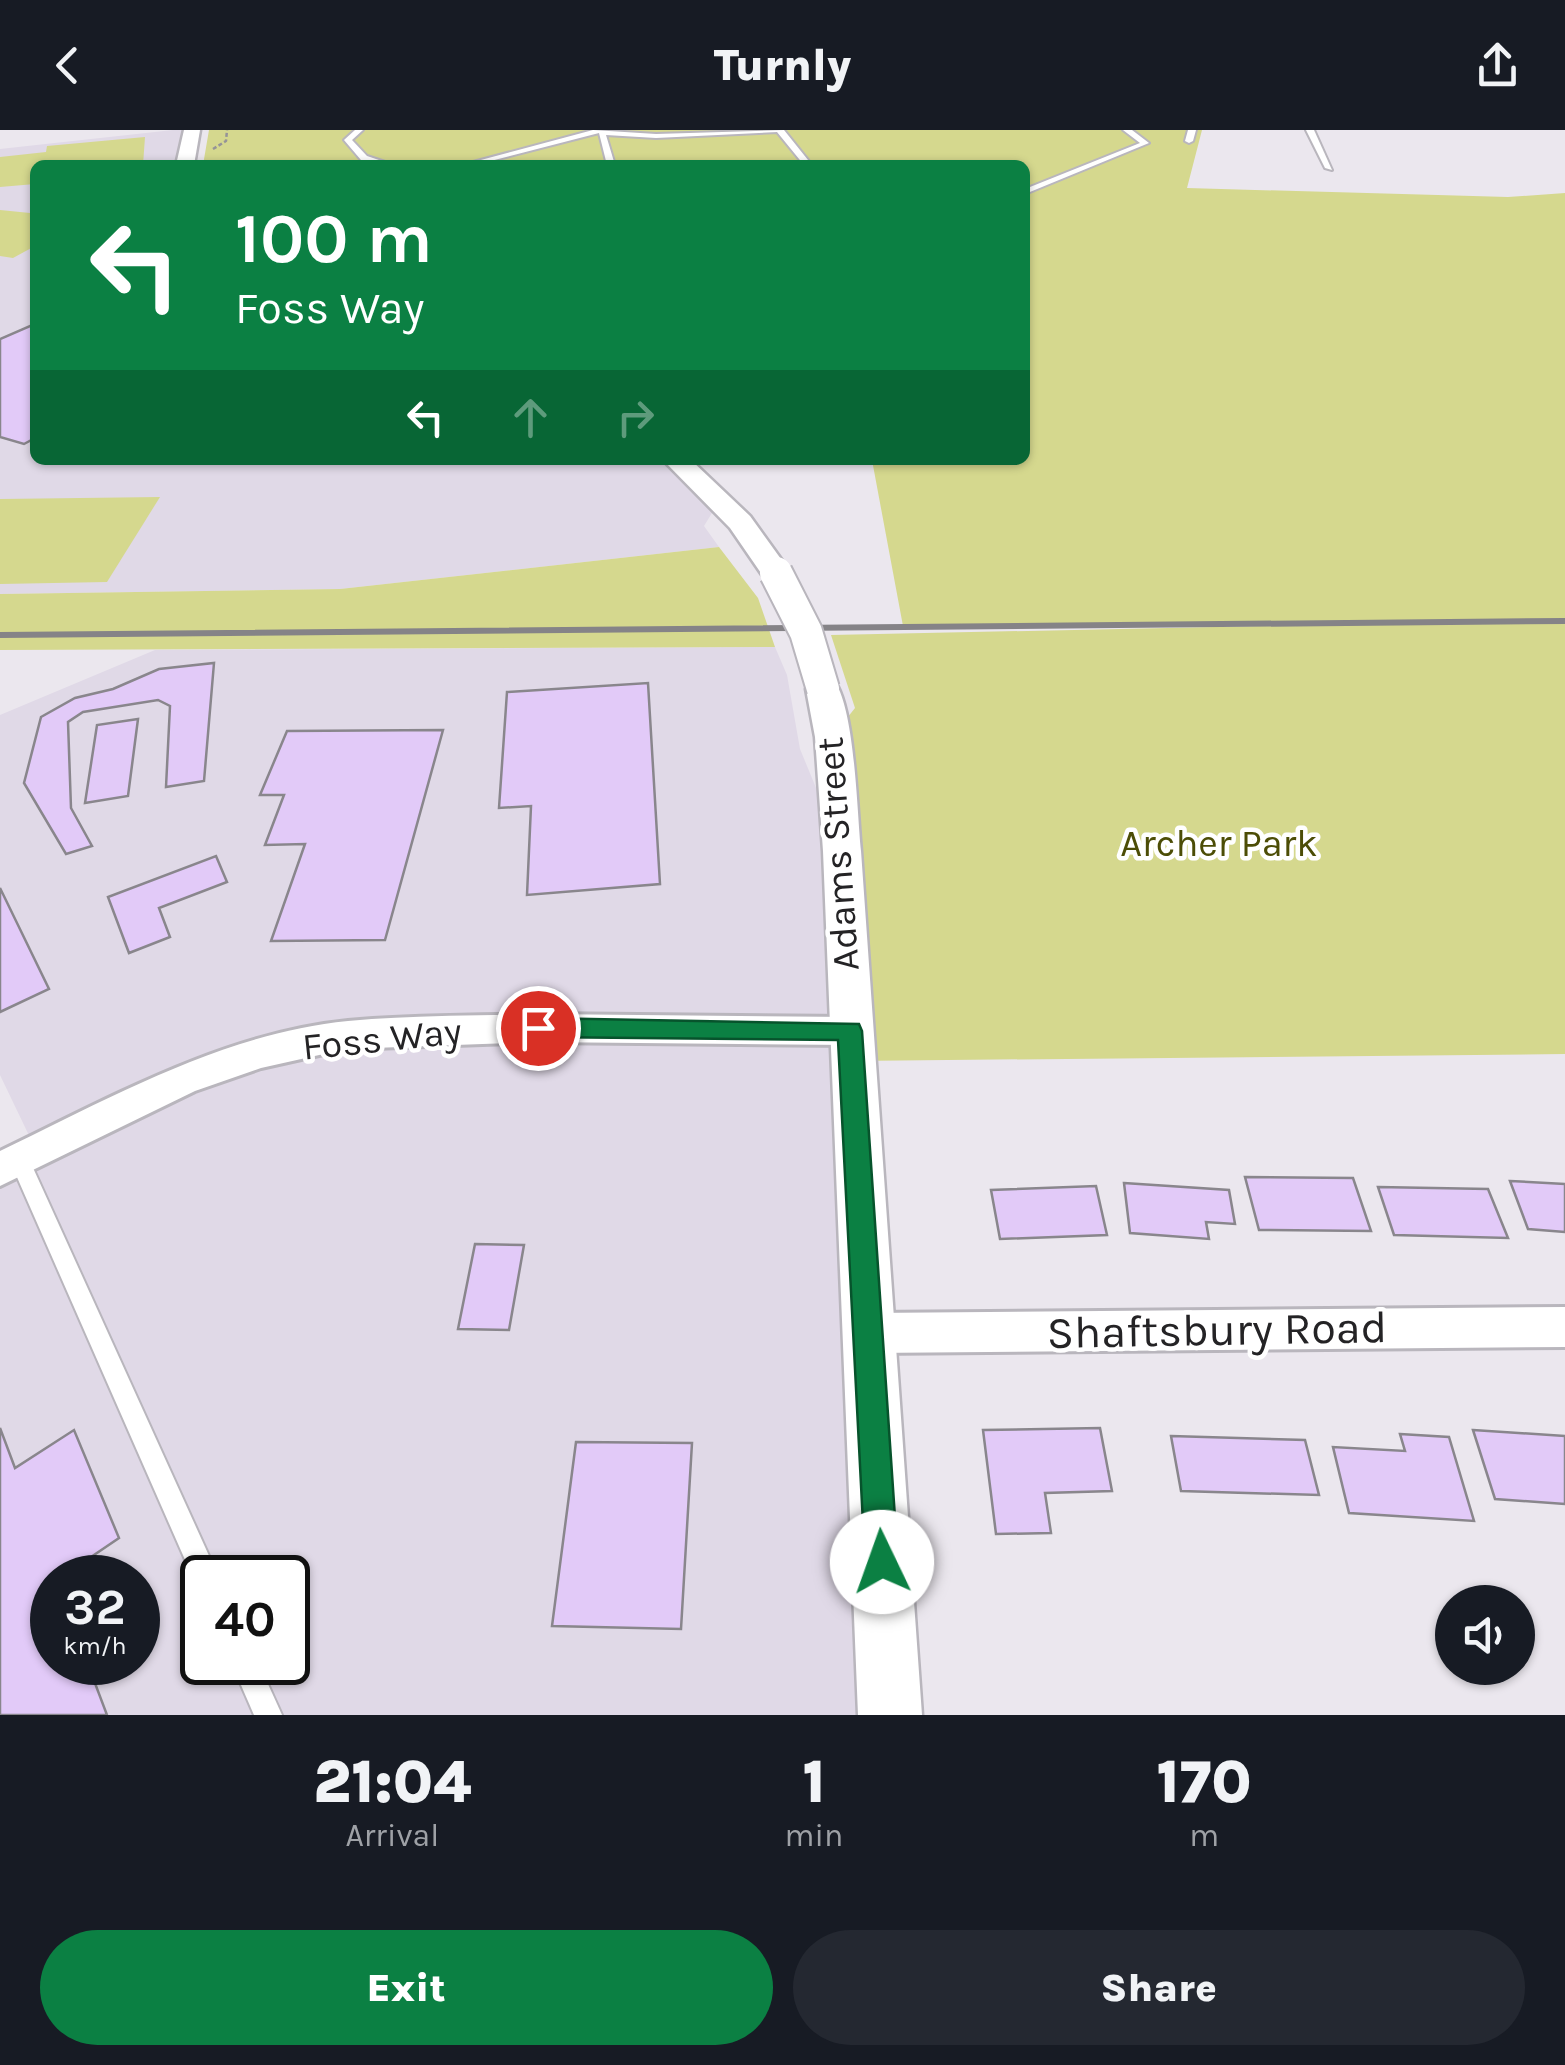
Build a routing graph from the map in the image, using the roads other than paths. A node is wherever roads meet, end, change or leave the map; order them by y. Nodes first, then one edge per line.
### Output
1 (192, 130) edge
2 (359, 130) edge
3 (777, 130) edge
4 (1127, 130) edge
5 (1192, 130) edge
6 (1310, 130) edge
7 (602, 131) edge
8 (1189, 141) dead end
9 (192, 160) edge
10 (371, 160) edge
11 (486, 160) edge
12 (609, 160) edge
13 (804, 160) edge
14 (1329, 168) dead end
15 (1030, 190) edge
16 (681, 465) edge
17 (850, 1031) junction
18 (9, 1164) edge
19 (1565, 1327) edge
20 (870, 1333) junction
21 (195, 1555) edge
22 (254, 1685) edge
23 (268, 1715) edge
24 (890, 1715) edge

1 - 9 street
2 - 10 lane
3 - 7 lane
3 - 13 lane
4 - 15 lane
5 - 8 lane
6 - 14 lane
7 - 11 lane
7 - 12 lane
16 - 17 street, Adams Street, bridge
17 - 18 street, Foss Way
17 - 20 street, Adams Street
18 - 21 lane
19 - 20 street, Shaftsbury Road
20 - 24 street, Adams Street
22 - 23 lane

